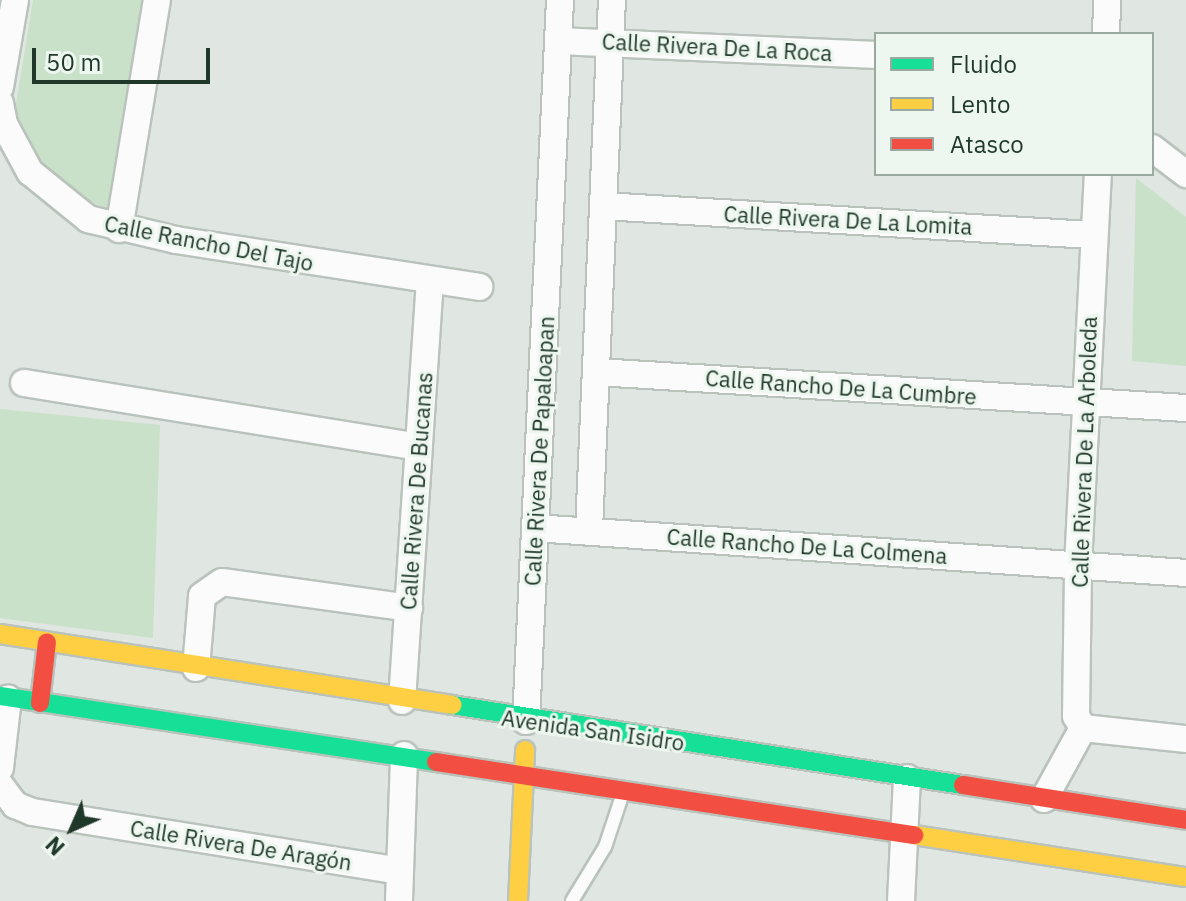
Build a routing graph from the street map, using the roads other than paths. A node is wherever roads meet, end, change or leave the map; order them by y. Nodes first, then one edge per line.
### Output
1 (15, 0) edge
2 (157, 0) edge
3 (560, 0) edge
4 (612, 0) edge
5 (1107, 0) edge
6 (1106, 32) edge
7 (559, 41) junction
8 (609, 42) junction
9 (874, 55) edge
10 (0, 87) edge
11 (0, 103) edge
12 (1154, 150) edge
13 (1186, 174) edge
14 (1098, 176) edge
15 (603, 206) junction
16 (119, 229) junction
17 (1094, 235) junction
18 (430, 281) junction
19 (479, 287) dead end
20 (597, 372) junction
21 (24, 383) dead end
22 (1086, 403) junction
23 (1186, 408) edge
24 (418, 447) junction
25 (535, 528) junction
26 (589, 530) junction
27 (1078, 566) junction
28 (1186, 573) edge
29 (409, 608) junction
30 (0, 634) edge
31 (47, 642) junction
32 (196, 668) junction
33 (4, 697) edge
34 (402, 701) junction
35 (40, 703) junction
36 (526, 721) junction
37 (1083, 728) junction
38 (1186, 739) edge
39 (404, 755) junction
40 (0, 768) edge
41 (524, 774) junction
42 (907, 778) junction
43 (0, 785) edge
44 (624, 790) junction
45 (1044, 799) junction
46 (1186, 820) edge
47 (904, 836) junction
48 (399, 871) junction
49 (1186, 877) edge
50 (399, 901) edge
51 (518, 901) edge
52 (572, 901) edge
53 (901, 901) edge

1 - 10 street
2 - 16 street
3 - 7 street, Calle Rivera De Papaloapan
4 - 8 street
5 - 6 street
7 - 8 street, Calle Rivera De La Roca
7 - 25 street, Calle Rivera De Papaloapan
8 - 9 street, Calle Rivera De La Roca
8 - 15 street
11 - 16 street, Calle Rancho Del Tajo
12 - 13 street
14 - 17 street, Calle Rivera De La Arboleda
15 - 17 street, Calle Rivera De La Lomita
15 - 20 street
16 - 18 street, Calle Rancho Del Tajo
17 - 22 street, Calle Rivera De La Arboleda
18 - 19 street, Calle Rancho Del Tajo
18 - 24 street, Calle Rivera De Bucanas
20 - 22 street, Calle Rancho De La Cumbre
20 - 26 street
21 - 24 street
22 - 23 street, Calle Rancho De La Cumbre
22 - 27 street, Calle Rivera De La Arboleda
24 - 29 street, Calle Rivera De Bucanas
25 - 26 street, Calle Rancho De La Colmena
25 - 36 street, Calle Rivera De Papaloapan
26 - 27 street, Calle Rancho De La Colmena
27 - 28 street, Calle Rancho De La Colmena
27 - 37 street, Calle Rivera De La Arboleda
29 - 32 street
29 - 34 street, Calle Rivera De Bucanas
30 - 31 street, Avenida San Isidro
31 - 32 street, Avenida San Isidro
31 - 35 street
32 - 34 street, Avenida San Isidro
33 - 35 street
33 - 40 street
34 - 36 street, Avenida San Isidro
35 - 39 street
36 - 41 street, Calle Rivera De Papaloapan
36 - 42 street, Avenida San Isidro
37 - 38 street
37 - 45 street
39 - 41 street
39 - 48 street
41 - 44 street
41 - 51 street, Calle Rivera De Papaloapan
42 - 45 street, Avenida San Isidro
42 - 47 street
43 - 48 street, Calle Rivera De Aragón
44 - 47 street
44 - 52 lane
45 - 46 street, Avenida San Isidro
47 - 49 street
47 - 53 street
48 - 50 street

